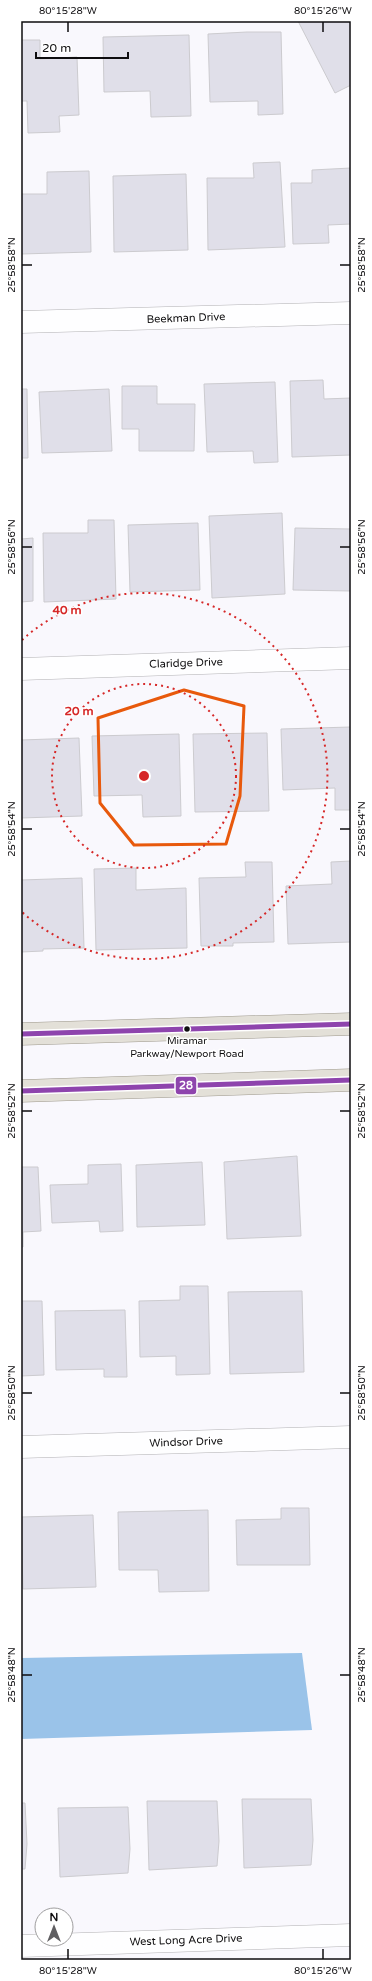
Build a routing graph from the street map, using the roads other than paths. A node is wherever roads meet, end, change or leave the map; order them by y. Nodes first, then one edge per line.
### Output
1 (351, 313) edge
2 (21, 322) edge
3 (351, 658) edge
4 (21, 669) edge
5 (351, 1024) edge
6 (21, 1034) edge
7 (351, 1080) edge
8 (21, 1091) edge
9 (351, 1437) edge
10 (21, 1447) edge
11 (351, 1934) edge
12 (21, 1946) edge

1 - 2 street, Beekman Drive
3 - 4 street, Claridge Drive
5 - 6 main road
7 - 8 main road
9 - 10 street, Windsor Drive
11 - 12 street, West Long Acre Drive

